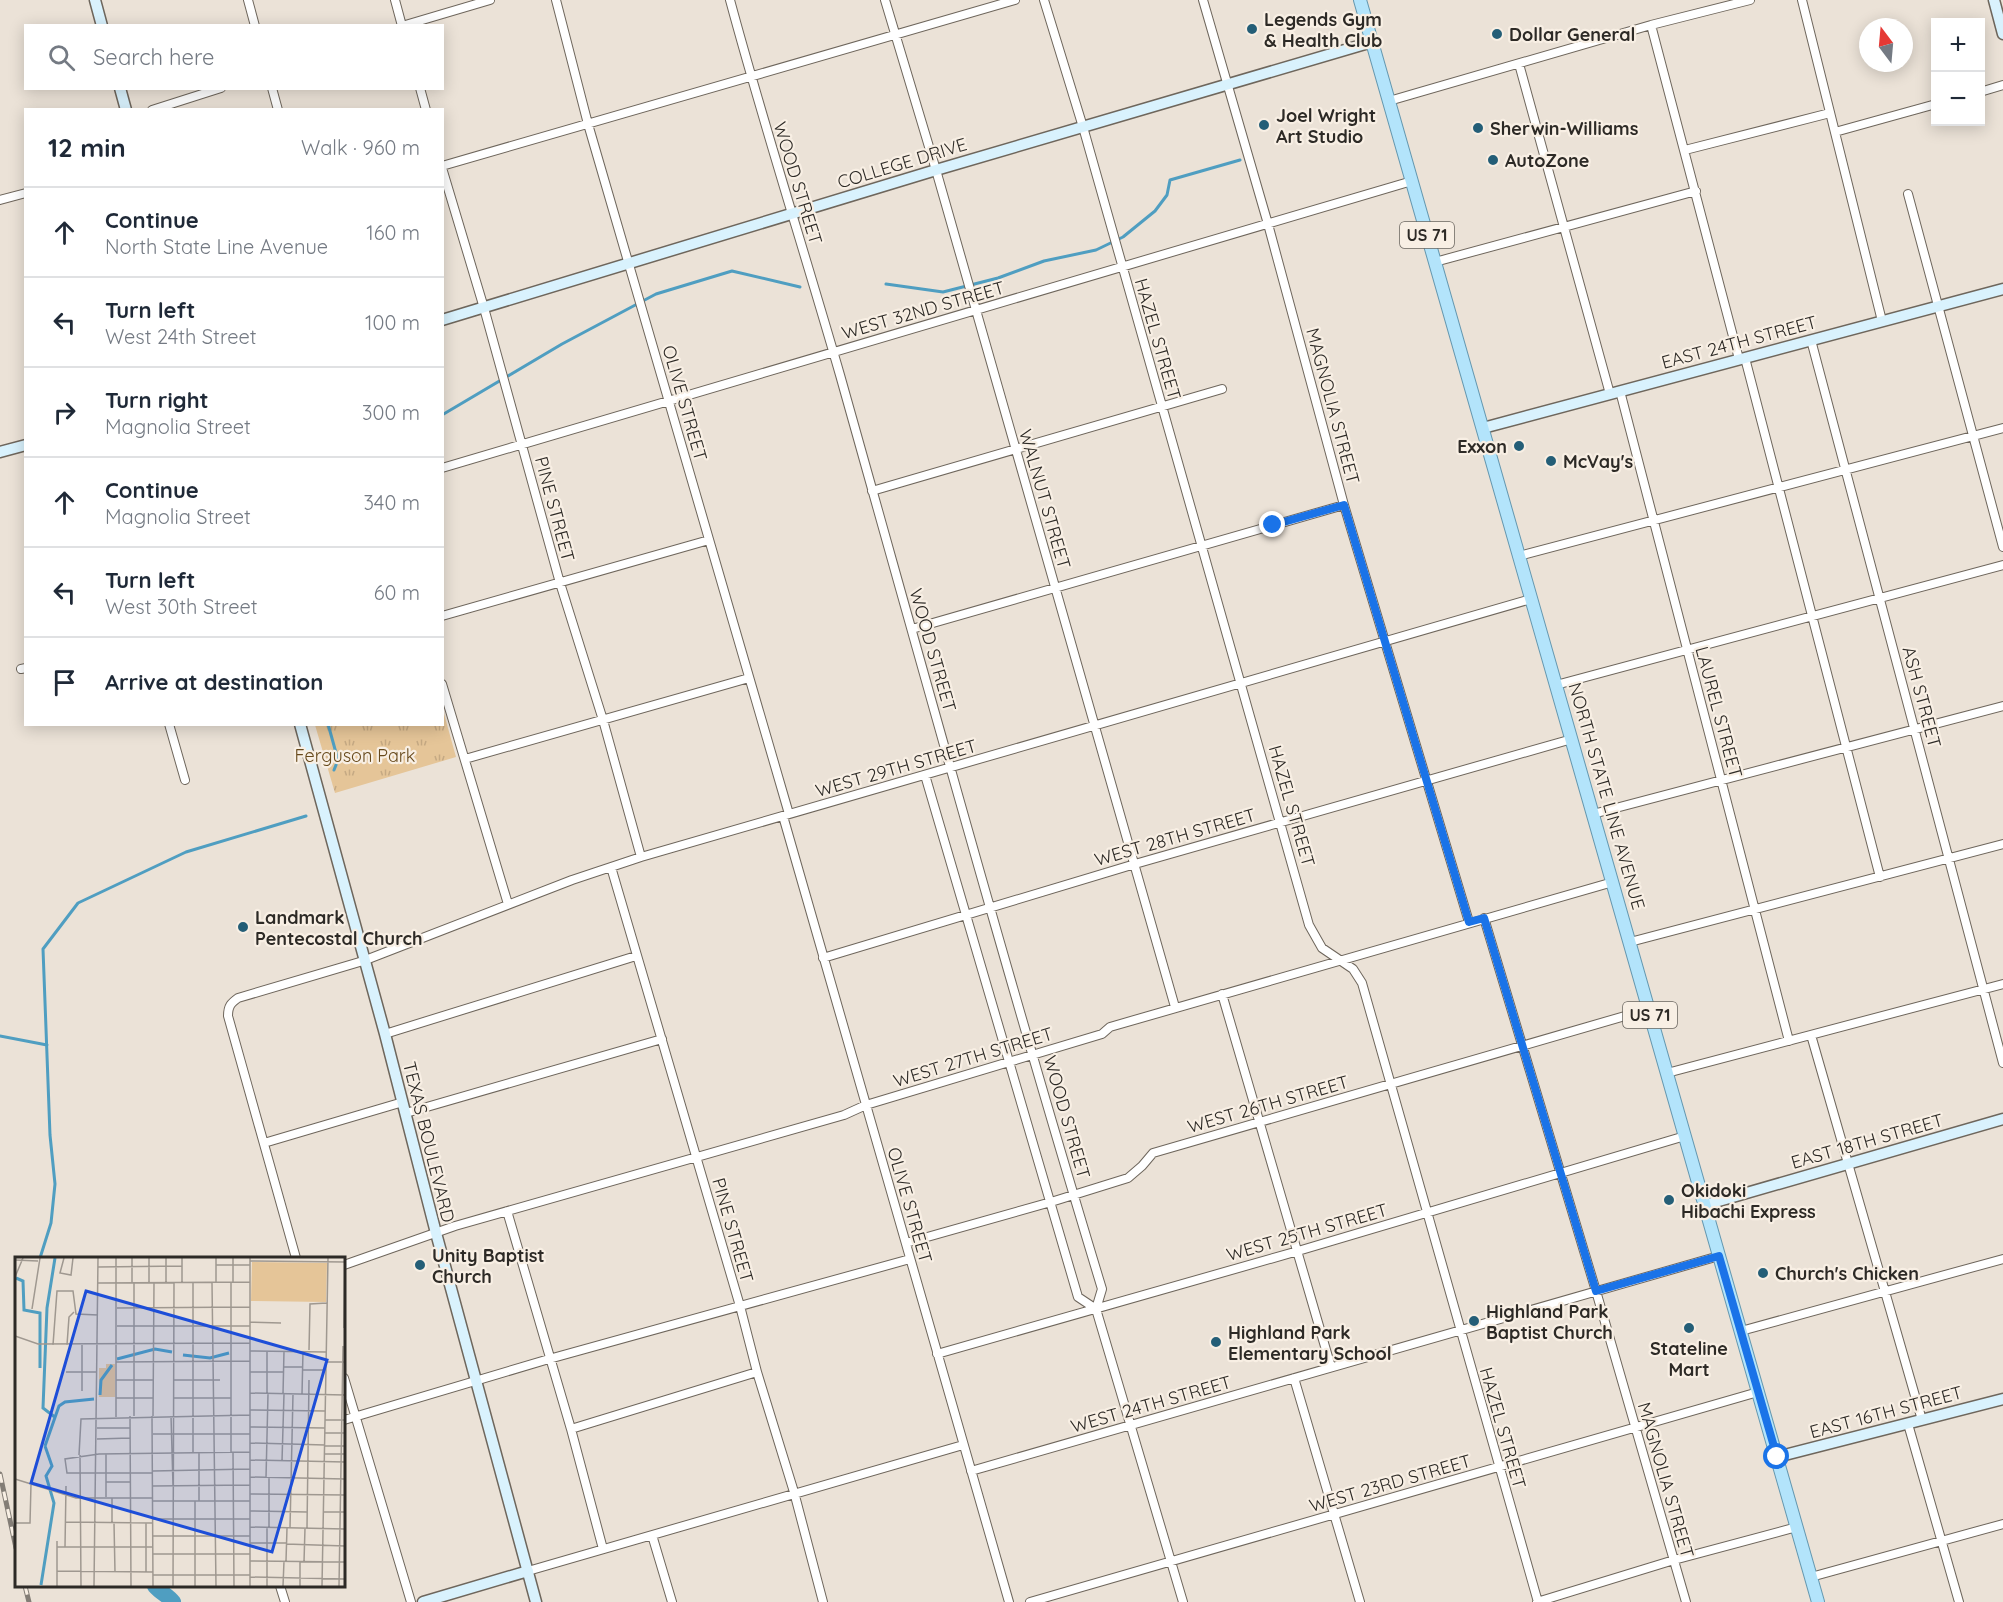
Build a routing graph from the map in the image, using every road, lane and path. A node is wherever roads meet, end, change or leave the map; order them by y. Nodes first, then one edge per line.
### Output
1 (95, 0) edge
2 (248, 0) edge
3 (395, 0) edge
4 (490, 0) edge
5 (556, 0) edge
6 (730, 0) edge
7 (885, 0) edge
8 (1015, 0) edge
9 (1044, 0) edge
10 (1203, 0) edge
11 (1360, 0) edge
12 (1750, 0) edge
13 (1802, 0) edge
14 (1994, 0) edge
15 (2001, 19) edge
16 (101, 24) edge
17 (254, 24) edge
18 (402, 24) edge
19 (406, 24) edge
20 (1651, 25) junction
21 (2003, 34) edge
22 (895, 35) junction
23 (1372, 42) junction
24 (1520, 64) junction
25 (751, 76) junction
26 (1228, 85) junction
27 (2003, 86) edge
28 (121, 90) edge
29 (215, 90) edge
30 (273, 90) edge
31 (421, 90) edge
32 (1985, 91) edge
33 (1389, 101) junction
34 (1931, 105) edge
35 (125, 108) edge
36 (158, 108) edge
37 (277, 108) edge
38 (425, 108) edge
39 (1830, 113) junction
40 (588, 123) junction
41 (1083, 127) junction
42 (1835, 132) junction
43 (1686, 150) junction
44 (444, 166) edge
45 (936, 170) junction
46 (444, 174) edge
47 (1412, 181) junction
48 (1696, 191) junction
49 (24, 194) edge
50 (1908, 194) dead end
51 (0, 200) edge
52 (791, 214) junction
53 (1268, 224) junction
54 (1565, 227) junction
55 (629, 262) junction
56 (1435, 262) junction
57 (1122, 267) junction
58 (2003, 289) edge
59 (1939, 306) junction
60 (484, 308) junction
61 (975, 310) junction
62 (444, 319) edge
63 (1882, 321) junction
64 (1811, 340) junction
65 (833, 352) junction
66 (1742, 358) junction
67 (1222, 389) dead end
68 (1615, 392) junction
69 (669, 401) junction
70 (1162, 406) junction
71 (1483, 428) junction
72 (2003, 428) edge
73 (1973, 435) junction
74 (522, 444) junction
75 (24, 446) edge
76 (1015, 450) junction
77 (0, 452) edge
78 (444, 467) edge
79 (1846, 470) junction
80 (1779, 487) junction
81 (872, 491) junction
82 (1344, 505) junction
83 (1654, 520) junction
84 (709, 540) junction
85 (1201, 546) junction
86 (2003, 547) edge
87 (1519, 556) junction
88 (2003, 566) edge
89 (560, 583) junction
90 (1054, 588) junction
91 (1880, 598) junction
92 (1532, 599) junction
93 (444, 615) edge
94 (1813, 617) junction
95 (912, 629) junction
96 (1385, 641) junction
97 (1687, 650) junction
98 (749, 678) junction
99 (1242, 683) junction
100 (1556, 685) junction
101 (444, 691) edge
102 (2003, 706) edge
103 (603, 720) junction
104 (170, 726) edge
105 (301, 726) edge
106 (1094, 726) junction
107 (1915, 729) junction
108 (1572, 739) junction
109 (1847, 747) junction
110 (465, 759) junction
111 (950, 768) junction
112 (926, 775) junction
113 (185, 780) dead end
114 (1427, 780) junction
115 (1721, 780) junction
116 (1593, 814) junction
117 (786, 815) junction
118 (1281, 822) junction
119 (2003, 844) edge
120 (641, 857) junction
121 (1949, 859) junction
122 (1135, 864) junction
123 (610, 867) junction
124 (1880, 876) junction
125 (1612, 882) junction
126 (508, 904) junction
127 (990, 908) junction
128 (1755, 909) junction
129 (968, 915) junction
130 (1484, 918) junction
131 (1469, 922) junction
132 (1630, 942) junction
133 (636, 956) junction
134 (823, 958) junction
135 (1339, 960) junction
136 (363, 961) junction
137 (2003, 984) edge
138 (1984, 989) junction
139 (1222, 994) junction
140 (1175, 1007) junction
141 (1649, 1009) junction
142 (385, 1034) junction
143 (1811, 1035) junction
144 (662, 1039) junction
145 (1789, 1041) junction
146 (1522, 1046) junction
147 (1033, 1054) junction
148 (1008, 1061) junction
149 (2003, 1062) edge
150 (1667, 1073) junction
151 (1389, 1084) junction
152 (866, 1105) junction
153 (404, 1108) junction
154 (2003, 1119) edge
155 (1259, 1122) junction
156 (1685, 1137) junction
157 (264, 1143) junction
158 (696, 1156) junction
159 (1848, 1164) junction
160 (1560, 1174) junction
161 (1074, 1195) junction
162 (1051, 1202) junction
163 (1705, 1204) junction
164 (507, 1211) junction
165 (1426, 1213) junction
166 (436, 1233) junction
167 (906, 1243) junction
168 (1298, 1251) junction
169 (1719, 1256) junction
170 (296, 1257) edge
171 (2003, 1258) edge
172 (910, 1259) junction
173 (345, 1265) edge
174 (1596, 1291) junction
175 (1884, 1292) junction
176 (740, 1306) junction
177 (1096, 1309) junction
178 (1461, 1331) junction
179 (1741, 1332) junction
180 (937, 1354) junction
181 (549, 1359) junction
182 (1331, 1367) junction
183 (758, 1372) junction
184 (1294, 1378) junction
185 (476, 1380) junction
186 (345, 1381) edge
187 (1758, 1392) junction
188 (2003, 1399) edge
189 (356, 1416) junction
190 (345, 1420) edge
191 (1922, 1420) junction
192 (1908, 1424) junction
193 (1132, 1426) junction
194 (571, 1428) junction
195 (1635, 1428) junction
196 (963, 1445) junction
197 (1777, 1457) junction
198 (1499, 1467) junction
199 (971, 1471) junction
200 (795, 1492) junction
201 (1334, 1514) junction
202 (2003, 1524) edge
203 (1797, 1527) junction
204 (652, 1534) junction
205 (1941, 1540) junction
206 (603, 1549) junction
207 (1674, 1560) junction
208 (1172, 1561) junction
209 (528, 1570) junction
210 (1811, 1577) junction
211 (280, 1587) edge
212 (285, 1602) edge
213 (411, 1602) edge
214 (423, 1602) edge
215 (536, 1602) edge
216 (672, 1602) edge
217 (823, 1602) edge
218 (1009, 1602) edge
219 (1030, 1602) edge
220 (1183, 1602) edge
221 (1360, 1602) edge
222 (1538, 1602) edge
223 (1686, 1602) edge
224 (1818, 1602) edge
225 (1959, 1602) edge

1 - 16 street
2 - 17 street
3 - 18 street
4 - 19 street
5 - 40 street, OLIVE STREET
6 - 25 street, WOOD STREET
7 - 22 street, WALNUT STREET
8 - 22 street
9 - 41 street, HAZEL STREET
10 - 26 street, MAGNOLIA STREET
11 - 23 main road, NORTH STATE LINE AVENUE / US 71
12 - 20 street
13 - 39 street
14 - 15 street
15 - 21 street
20 - 24 street
20 - 43 street
22 - 25 street
22 - 45 street, WALNUT STREET
23 - 26 street, COLLEGE DRIVE
23 - 33 main road, NORTH STATE LINE AVENUE / US 71
24 - 33 street
24 - 54 street, LAUREL STREET
25 - 40 street
25 - 52 street, WOOD STREET
26 - 41 street, COLLEGE DRIVE
26 - 53 street, MAGNOLIA STREET
27 - 32 street
28 - 35 street
29 - 36 street
30 - 37 street
31 - 38 street
33 - 47 main road, NORTH STATE LINE AVENUE / US 71
34 - 42 street
39 - 42 street
39 - 43 street
40 - 44 street
40 - 55 street, OLIVE STREET
41 - 45 street, COLLEGE DRIVE
41 - 57 street, HAZEL STREET
42 - 63 street
43 - 48 street
45 - 52 street, COLLEGE DRIVE
45 - 61 street, WALNUT STREET
46 - 60 street, PINE STREET
47 - 53 street, WEST 32ND STREET
47 - 56 main road, NORTH STATE LINE AVENUE / US 71
48 - 54 street
48 - 66 street
49 - 51 street
50 - 59 street
52 - 55 street, COLLEGE DRIVE
52 - 65 street, WOOD STREET
53 - 57 street, WEST 32ND STREET
53 - 82 street, MAGNOLIA STREET
54 - 56 street
54 - 68 street, LAUREL STREET
55 - 60 street, COLLEGE DRIVE
55 - 69 street, OLIVE STREET
56 - 71 main road, NORTH STATE LINE AVENUE / US 71
57 - 61 street, WEST 32ND STREET
57 - 70 street, HAZEL STREET
58 - 59 street, EAST 24TH STREET
59 - 63 street, EAST 24TH STREET
59 - 73 street
60 - 62 street, COLLEGE DRIVE
60 - 74 street, PINE STREET
61 - 65 street, WEST 32ND STREET
61 - 76 street, WALNUT STREET
63 - 64 street, EAST 24TH STREET
64 - 66 street, EAST 24TH STREET
64 - 79 street, ASH STREET
65 - 69 street, WEST 32ND STREET
65 - 81 street, WOOD STREET
66 - 68 street, EAST 24TH STREET
66 - 80 street
67 - 70 street
68 - 71 street, EAST 24TH STREET
68 - 83 street, LAUREL STREET
69 - 74 street, WEST 32ND STREET
69 - 84 street, OLIVE STREET
70 - 76 street
70 - 85 street, HAZEL STREET
71 - 87 main road, NORTH STATE LINE AVENUE / US 71
72 - 73 street
73 - 79 street
73 - 86 street
74 - 78 street, WEST 32ND STREET
74 - 89 street, PINE STREET
75 - 77 street
76 - 81 street
76 - 90 street, WALNUT STREET
79 - 80 street
79 - 91 street, ASH STREET
80 - 83 street
80 - 94 street
81 - 95 street, WOOD STREET
82 - 85 street
82 - 96 street, MAGNOLIA STREET
83 - 87 street
83 - 97 street, LAUREL STREET
84 - 89 street
84 - 98 street, OLIVE STREET
85 - 90 street
85 - 99 street, HAZEL STREET
87 - 92 main road, NORTH STATE LINE AVENUE / US 71
88 - 91 street
89 - 93 street
89 - 103 street, PINE STREET
90 - 95 street
90 - 106 street, WALNUT STREET
91 - 94 street
91 - 107 street, ASH STREET
92 - 96 street, WEST 29TH STREET
92 - 100 main road, NORTH STATE LINE AVENUE / US 71
94 - 97 street
94 - 109 street
95 - 111 street, WOOD STREET
96 - 99 street, WEST 29TH STREET
96 - 114 street, MAGNOLIA STREET
97 - 100 street
97 - 115 street, LAUREL STREET
98 - 103 street
98 - 117 street, OLIVE STREET
99 - 106 street, WEST 29TH STREET
99 - 118 street, HAZEL STREET
100 - 108 main road, NORTH STATE LINE AVENUE / US 71
101 - 110 street
102 - 107 street
103 - 110 street
103 - 120 street, PINE STREET
104 - 113 street
105 - 136 street, TEXAS BOULEVARD
106 - 111 street, WEST 29TH STREET
106 - 122 street, WALNUT STREET
107 - 109 street
107 - 121 street, ASH STREET
108 - 114 street, WEST 28TH STREET
108 - 116 main road, NORTH STATE LINE AVENUE / US 71
109 - 115 street
109 - 124 street
110 - 126 street
111 - 112 street, WEST 29TH STREET
111 - 127 street, WOOD STREET
112 - 117 street, WEST 29TH STREET
112 - 129 street, WOOD STREET
114 - 118 street, WEST 28TH STREET
114 - 131 street, MAGNOLIA STREET
115 - 116 street
115 - 128 street, LAUREL STREET
116 - 125 main road, NORTH STATE LINE AVENUE / US 71
117 - 120 street, WEST 29TH STREET
117 - 134 street, OLIVE STREET
118 - 122 street, WEST 28TH STREET
118 - 135 street, HAZEL STREET
119 - 121 street
120 - 123 street, WEST 29TH STREET
121 - 124 street
121 - 138 street, ASH STREET
122 - 127 street, WEST 28TH STREET
122 - 140 street, WALNUT STREET
123 - 126 street, WEST 29TH STREET
123 - 133 street, PINE STREET
124 - 128 street
125 - 130 street, WEST 27TH STREET
125 - 132 main road, NORTH STATE LINE AVENUE / US 71
126 - 136 street, WEST 29TH STREET
127 - 129 street, WEST 28TH STREET
127 - 147 street, WOOD STREET
128 - 132 street
128 - 145 street, LAUREL STREET
129 - 134 street, WEST 28TH STREET
129 - 148 street, WOOD STREET
130 - 131 street, WEST 27TH STREET
130 - 146 street, MAGNOLIA STREET
131 - 135 street, WEST 27TH STREET
132 - 141 main road, NORTH STATE LINE AVENUE / US 71
133 - 142 street
133 - 144 street, PINE STREET
134 - 152 street, OLIVE STREET
135 - 139 street, WEST 27TH STREET
135 - 151 street, HAZEL STREET
136 - 142 street, TEXAS BOULEVARD
136 - 157 street, WEST 29TH STREET
137 - 138 street
138 - 143 street
138 - 149 street, ASH STREET
139 - 140 street, WEST 27TH STREET
139 - 155 street
140 - 147 street, WEST 27TH STREET
141 - 146 street, WEST 26TH STREET
141 - 150 main road, NORTH STATE LINE AVENUE / US 71
142 - 153 street, TEXAS BOULEVARD
143 - 145 street
143 - 159 street
144 - 153 street
144 - 158 street, PINE STREET
145 - 150 street
146 - 151 street, WEST 26TH STREET
146 - 160 street, MAGNOLIA STREET
147 - 148 street, WEST 27TH STREET
147 - 161 street, WOOD STREET
148 - 152 street, WEST 27TH STREET
148 - 162 street, WOOD STREET
150 - 156 main road, NORTH STATE LINE AVENUE / US 71
151 - 155 street, WEST 26TH STREET
151 - 165 street, HAZEL STREET
152 - 158 street, WEST 27TH STREET
152 - 167 street, OLIVE STREET
153 - 157 street
153 - 166 street, TEXAS BOULEVARD
154 - 159 street, EAST 18TH STREET
155 - 161 street, WEST 26TH STREET
155 - 168 street
156 - 160 street, WEST 25TH STREET
156 - 163 main road, NORTH STATE LINE AVENUE / US 71
157 - 170 street
158 - 164 street, WEST 27TH STREET
158 - 176 street, PINE STREET
159 - 163 street, EAST 18TH STREET
159 - 175 street
160 - 165 street, WEST 25TH STREET
160 - 174 street, MAGNOLIA STREET
161 - 162 street, WEST 26TH STREET
161 - 177 street, WOOD STREET
162 - 167 street, WEST 26TH STREET
162 - 177 street, WOOD STREET
163 - 169 main road, NORTH STATE LINE AVENUE / US 71
164 - 166 street, WEST 27TH STREET
164 - 181 street
165 - 168 street, WEST 25TH STREET
165 - 178 street, HAZEL STREET
166 - 173 street, WEST 27TH STREET
166 - 185 street, TEXAS BOULEVARD
167 - 172 street, OLIVE STREET
168 - 177 street, WEST 25TH STREET
168 - 182 street
169 - 174 street, WEST 24TH STREET
169 - 179 main road, NORTH STATE LINE AVENUE / US 71
171 - 175 street
172 - 176 street
172 - 180 street, OLIVE STREET
174 - 178 street, WEST 24TH STREET
174 - 195 street, MAGNOLIA STREET
175 - 179 street
175 - 191 street
176 - 181 street
176 - 183 street, PINE STREET
177 - 180 street, WEST 25TH STREET
177 - 193 street, WOOD STREET
178 - 182 street, WEST 24TH STREET
178 - 198 street, HAZEL STREET
179 - 187 main road, NORTH STATE LINE AVENUE / US 71
180 - 196 street, OLIVE STREET
181 - 185 street
181 - 194 street
182 - 184 street, WEST 24TH STREET
183 - 194 street
183 - 200 street, PINE STREET
184 - 193 street, WEST 24TH STREET
184 - 201 street
185 - 189 street
185 - 209 street, TEXAS BOULEVARD
186 - 189 street
187 - 195 street, WEST 23RD STREET
187 - 197 main road, NORTH STATE LINE AVENUE / US 71
188 - 191 street, EAST 16TH STREET
189 - 190 street
189 - 213 street
191 - 192 street, EAST 16TH STREET
192 - 197 street, EAST 16TH STREET
192 - 205 street
193 - 199 street, WEST 24TH STREET
193 - 208 street, WOOD STREET
194 - 206 street
195 - 198 street, WEST 23RD STREET
195 - 207 street, MAGNOLIA STREET
196 - 199 street, OLIVE STREET
196 - 200 street
197 - 203 main road, NORTH STATE LINE AVENUE / US 71
198 - 201 street, WEST 23RD STREET
198 - 222 street, HAZEL STREET
199 - 218 street, OLIVE STREET
200 - 204 street
200 - 217 street, PINE STREET
201 - 208 street, WEST 23RD STREET
201 - 221 street
202 - 205 street
203 - 207 street
203 - 210 main road, NORTH STATE LINE AVENUE / US 71
204 - 206 street
204 - 216 street
205 - 210 street
205 - 225 street
206 - 209 street
207 - 222 street
207 - 223 street, MAGNOLIA STREET
208 - 219 street, WEST 23RD STREET
208 - 220 street, WOOD STREET
209 - 214 street
209 - 215 street, TEXAS BOULEVARD
210 - 224 main road, NORTH STATE LINE AVENUE / US 71
211 - 212 street

